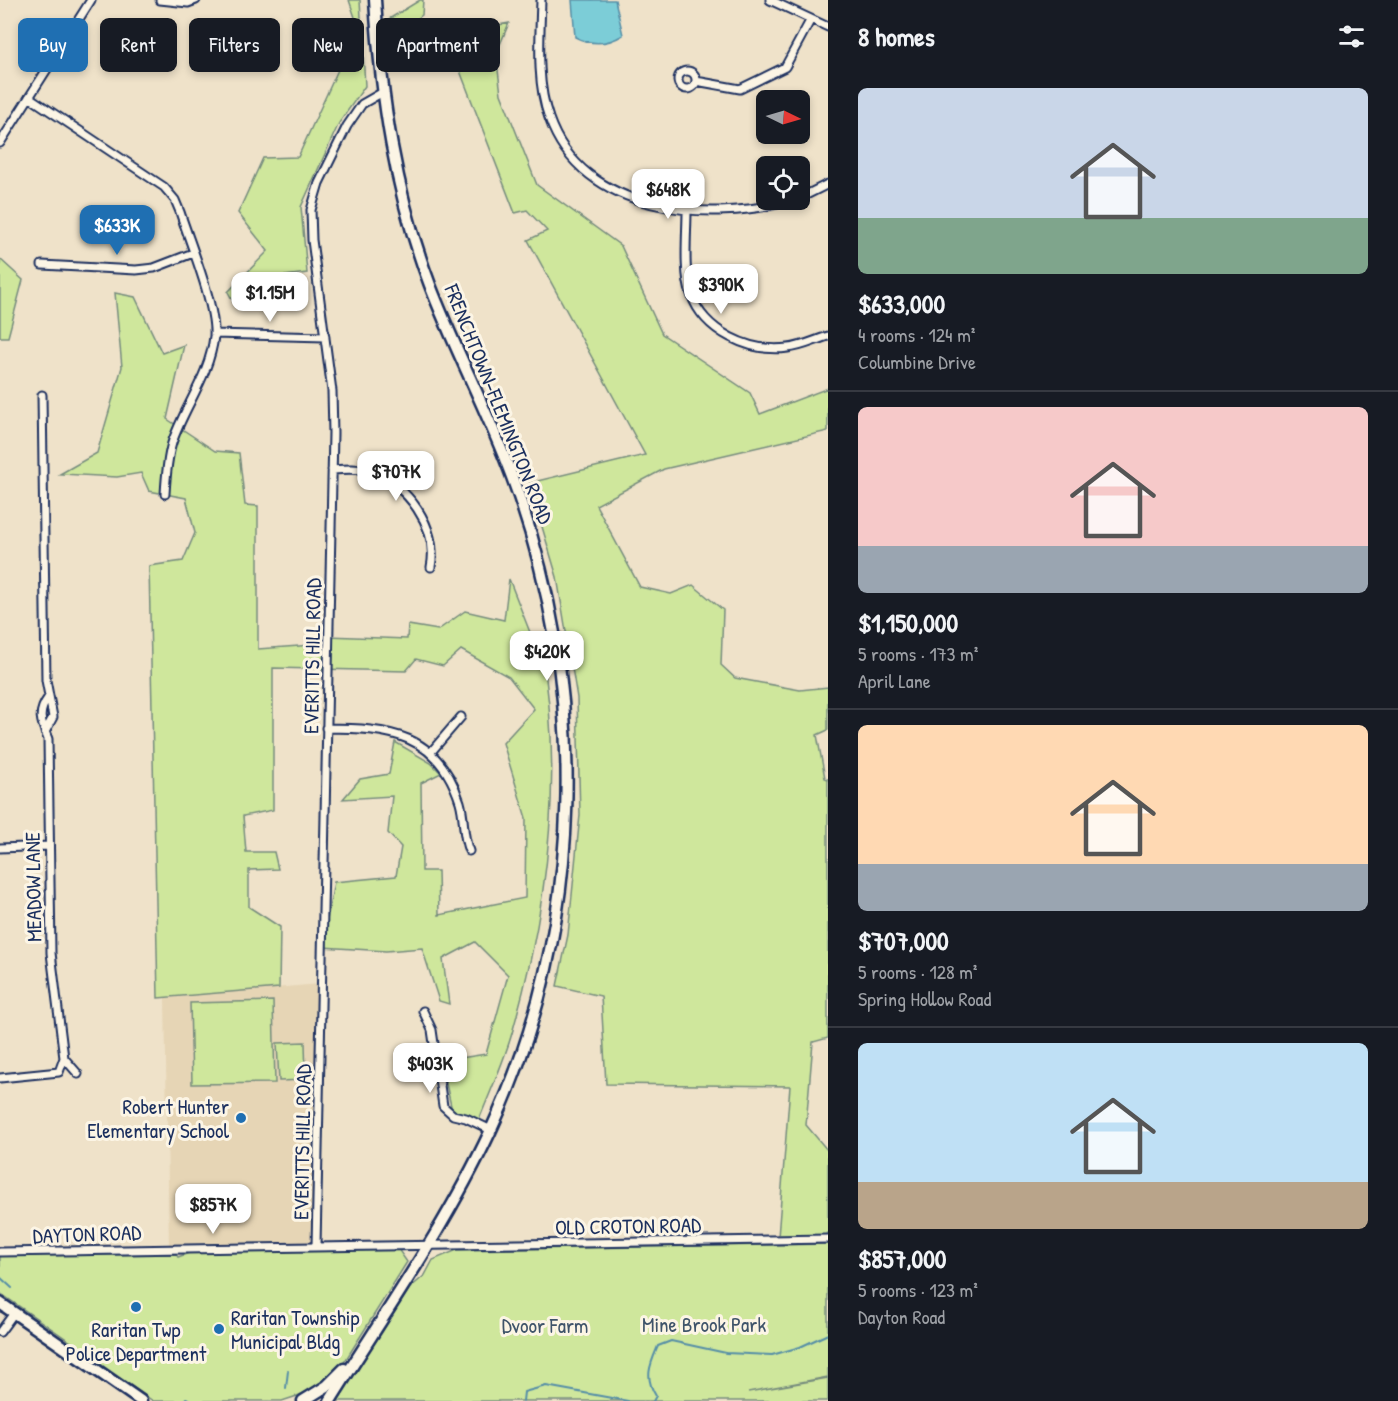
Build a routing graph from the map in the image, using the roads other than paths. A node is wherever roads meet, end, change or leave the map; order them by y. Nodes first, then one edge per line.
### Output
1 (91, 0) edge
2 (160, 0) edge
3 (196, 0) edge
4 (375, 0) edge
5 (541, 0) edge
6 (770, 0) edge
7 (811, 19) junction
8 (828, 27) edge
9 (696, 81) dead end
10 (383, 93) junction
11 (29, 97) junction
12 (0, 143) edge
13 (828, 184) edge
14 (810, 193) edge
15 (756, 209) edge
16 (687, 211) junction
17 (193, 253) junction
18 (42, 265) dead end
19 (214, 334) junction
20 (828, 336) edge
21 (325, 337) junction
22 (42, 396) dead end
23 (332, 470) junction
24 (165, 494) dead end
25 (431, 567) dead end
26 (48, 698) junction
27 (462, 717) dead end
28 (326, 729) junction
29 (45, 732) junction
30 (431, 752) junction
31 (49, 846) junction
32 (0, 848) edge
33 (469, 851) dead end
34 (423, 1011) dead end
35 (64, 1058) junction
36 (78, 1074) dead end
37 (0, 1078) edge
38 (491, 1130) junction
39 (828, 1239) edge
40 (428, 1245) junction
41 (316, 1246) junction
42 (0, 1252) edge
43 (0, 1303) edge
44 (14, 1313) junction
45 (0, 1332) edge
46 (359, 1354) junction
47 (141, 1401) edge
48 (303, 1401) edge
49 (330, 1401) edge

1 - 11 street
2 - 3 street
4 - 10 main road, FRENCHTOWN-FLEMINGTON ROAD
5 - 16 street
6 - 7 street
7 - 8 street
7 - 9 street
10 - 21 street, EVERITTS HILL ROAD
10 - 38 main road, FRENCHTOWN-FLEMINGTON ROAD
11 - 12 street
11 - 17 street
13 - 14 street
15 - 16 street
16 - 20 street
17 - 18 street
17 - 19 street
19 - 21 street
19 - 24 street
21 - 23 street, EVERITTS HILL ROAD
22 - 26 street, MEADOW LANE
23 - 25 street
23 - 28 street, EVERITTS HILL ROAD
26 - 29 street, MEADOW LANE
26 - 29 street, MEADOW LANE
27 - 30 street
28 - 30 street
28 - 41 street, EVERITTS HILL ROAD
29 - 31 street, MEADOW LANE
30 - 33 street
31 - 32 street
31 - 35 street, MEADOW LANE
34 - 38 street
35 - 36 street
35 - 37 street
38 - 40 main road, FRENCHTOWN-FLEMINGTON ROAD
39 - 40 street, OLD CROTON ROAD
40 - 41 street, DAYTON ROAD
40 - 46 main road, FRENCHTOWN-FLEMINGTON ROAD
41 - 42 street, DAYTON ROAD
43 - 44 main road
44 - 45 street
44 - 47 main road
46 - 48 main road, FRENCHTOWN-FLEMINGTON ROAD
46 - 49 main road, FRENCHTOWN-FLEMINGTON ROAD

